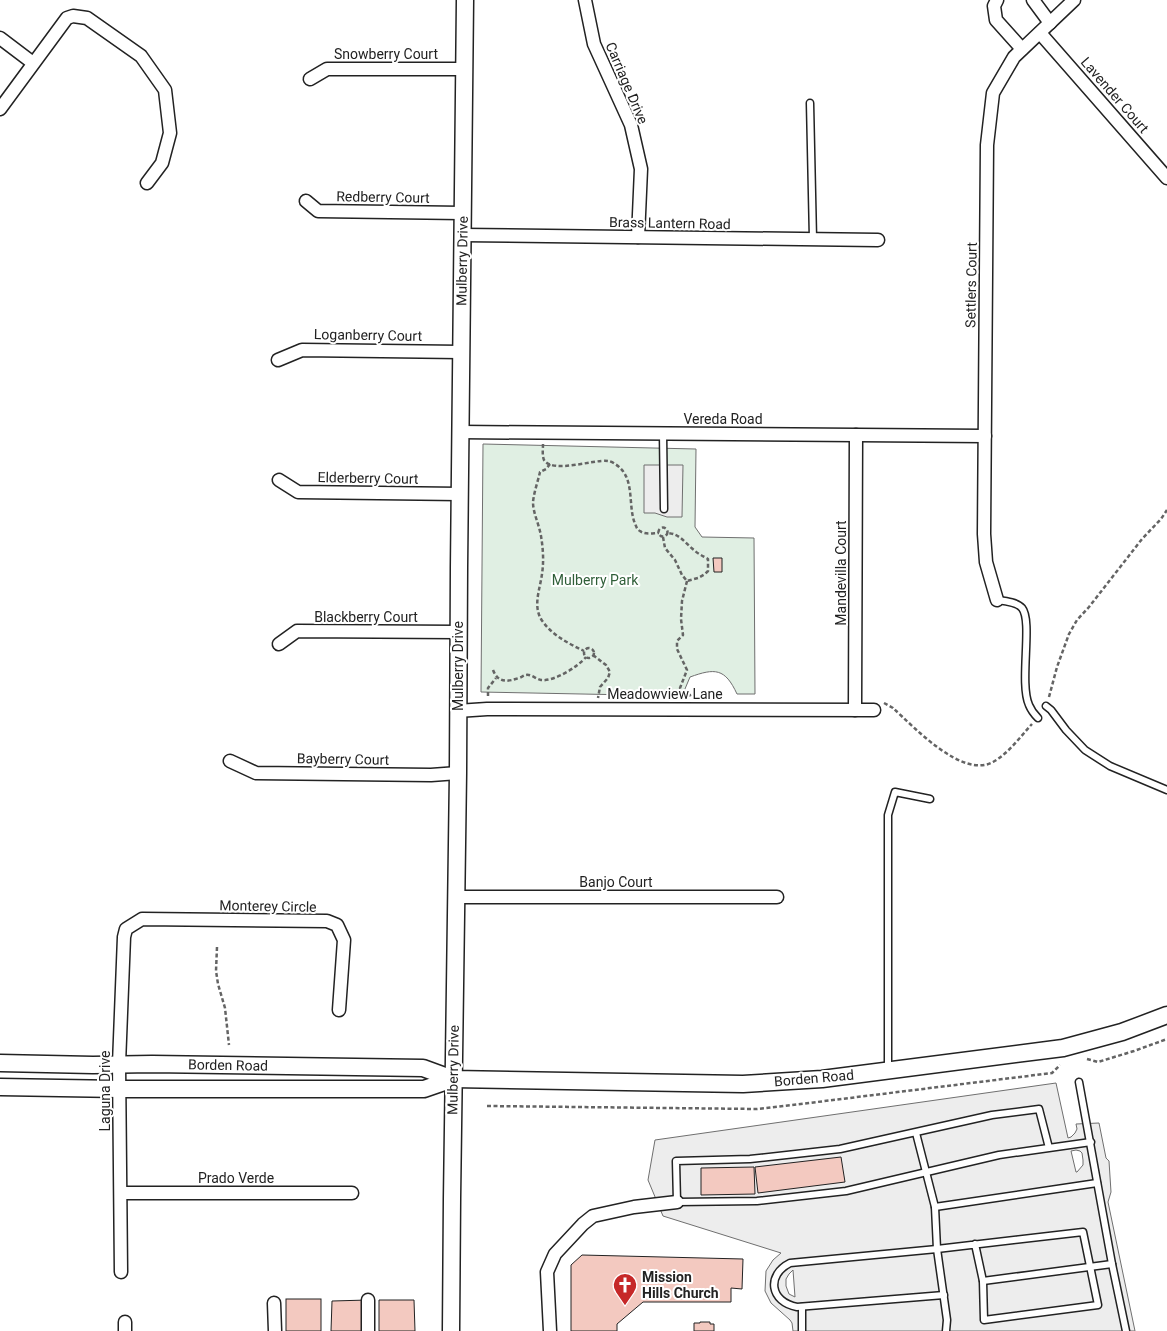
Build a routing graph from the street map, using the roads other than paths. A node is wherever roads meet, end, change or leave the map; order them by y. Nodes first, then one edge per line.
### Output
1 (465, 0) edge
2 (585, 0) edge
3 (997, 0) edge
4 (1033, 0) edge
5 (1074, 0) edge
6 (1050, 23) junction
7 (1040, 33) junction
8 (0, 38) edge
9 (1022, 50) junction
10 (33, 63) junction
11 (464, 69) junction
12 (310, 79) dead end
13 (810, 103) dead end
14 (0, 109) edge
15 (1167, 178) edge
16 (147, 183) dead end
17 (306, 201) dead end
18 (462, 214) junction
19 (462, 235) junction
20 (638, 237) junction
21 (814, 239) junction
22 (878, 240) dead end
23 (461, 352) junction
24 (278, 360) dead end
25 (460, 432) junction
26 (664, 433) junction
27 (856, 435) junction
28 (985, 436) junction
29 (278, 480) dead end
30 (460, 494) junction
31 (664, 509) dead end
32 (997, 600) joint
33 (458, 632) junction
34 (278, 644) dead end
35 (1046, 706) dead end
36 (855, 710) junction
37 (874, 710) dead end
38 (457, 711) junction
39 (1038, 718) dead end
40 (230, 761) dead end
41 (458, 773) junction
42 (1167, 790) edge
43 (930, 799) dead end
44 (455, 897) junction
45 (776, 897) dead end
46 (142, 919) joint
47 (339, 1010) dead end
48 (1167, 1015) edge
49 (0, 1063) edge
50 (120, 1064) junction
51 (888, 1071) junction
52 (454, 1079) junction
53 (1079, 1082) dead end
54 (0, 1087) edge
55 (120, 1089) junction
56 (916, 1132) junction
57 (1090, 1142) junction
58 (1049, 1148) junction
59 (926, 1173) junction
60 (1097, 1183) junction
61 (121, 1193) junction
62 (352, 1193) dead end
63 (677, 1202) junction
64 (935, 1207) junction
65 (975, 1244) junction
66 (937, 1249) junction
67 (1112, 1264) junction
68 (1090, 1267) junction
69 (121, 1272) dead end
70 (983, 1281) junction
71 (944, 1295) junction
72 (368, 1300) dead end
73 (274, 1303) dead end
74 (802, 1307) junction
75 (274, 1331) edge
76 (368, 1331) edge
77 (451, 1331) edge
78 (550, 1331) edge
79 (802, 1331) edge
80 (946, 1331) edge
81 (1126, 1331) edge

1 - 11 main road, Mulberry Drive
2 - 20 street, Carriage Drive
3 - 9 street
4 - 6 street
5 - 6 street, Settlers Court
6 - 7 street, Settlers Court
7 - 9 street, Settlers Court
7 - 15 street, Lavender Court
8 - 10 street
9 - 28 street, Settlers Court
10 - 14 street
10 - 16 street
11 - 12 street, Snowberry Court
11 - 18 main road, Mulberry Drive
13 - 21 lane
17 - 18 street, Redberry Court
18 - 19 main road, Mulberry Drive
19 - 20 street, Brass Lantern Road
19 - 23 main road, Mulberry Drive
20 - 21 street, Brass Lantern Road
21 - 22 street, Brass Lantern Road
23 - 24 street, Loganberry Court
23 - 25 main road, Mulberry Drive
25 - 26 street, Vereda Road
25 - 30 main road, Mulberry Drive
26 - 27 street, Vereda Road
26 - 31 lane
27 - 28 street, Vereda Road
27 - 36 street, Mandevilla Court
28 - 32 street, Settlers Court
29 - 30 street, Elderberry Court
30 - 33 main road, Mulberry Drive
32 - 39 lane
33 - 34 street, Blackberry Court
33 - 38 main road, Mulberry Drive
35 - 42 lane
36 - 37 street, Meadowview Lane
36 - 38 street, Meadowview Lane
38 - 41 main road, Mulberry Drive
40 - 41 street, Bayberry Court
41 - 44 main road, Mulberry Drive
43 - 51 lane
44 - 45 street, Banjo Court
44 - 52 main road, Mulberry Drive
46 - 47 street, Monterey Circle
46 - 50 street, Laguna Drive
48 - 51 main road, Borden Road
49 - 50 main road, Borden Road
50 - 52 main road, Borden Road
50 - 55 street, Laguna Drive
51 - 52 main road, Borden Road
52 - 55 main road, Borden Road
52 - 77 main road, Mulberry Drive
53 - 57 lane
54 - 55 main road, Borden Road
55 - 61 street, Laguna Drive
56 - 58 lane
56 - 59 lane
56 - 63 lane
57 - 58 lane
57 - 60 lane
58 - 59 lane
59 - 63 lane
59 - 64 lane
60 - 64 lane
60 - 67 lane
61 - 62 street, Prado Verde
61 - 69 street, Laguna Drive
63 - 78 street
64 - 66 lane
65 - 66 lane
65 - 68 lane
65 - 70 lane
66 - 71 lane
66 - 74 lane
67 - 68 lane
67 - 81 lane
68 - 70 lane
68 - 70 lane
71 - 74 lane
71 - 80 lane
72 - 76 street
73 - 75 street
74 - 79 lane

